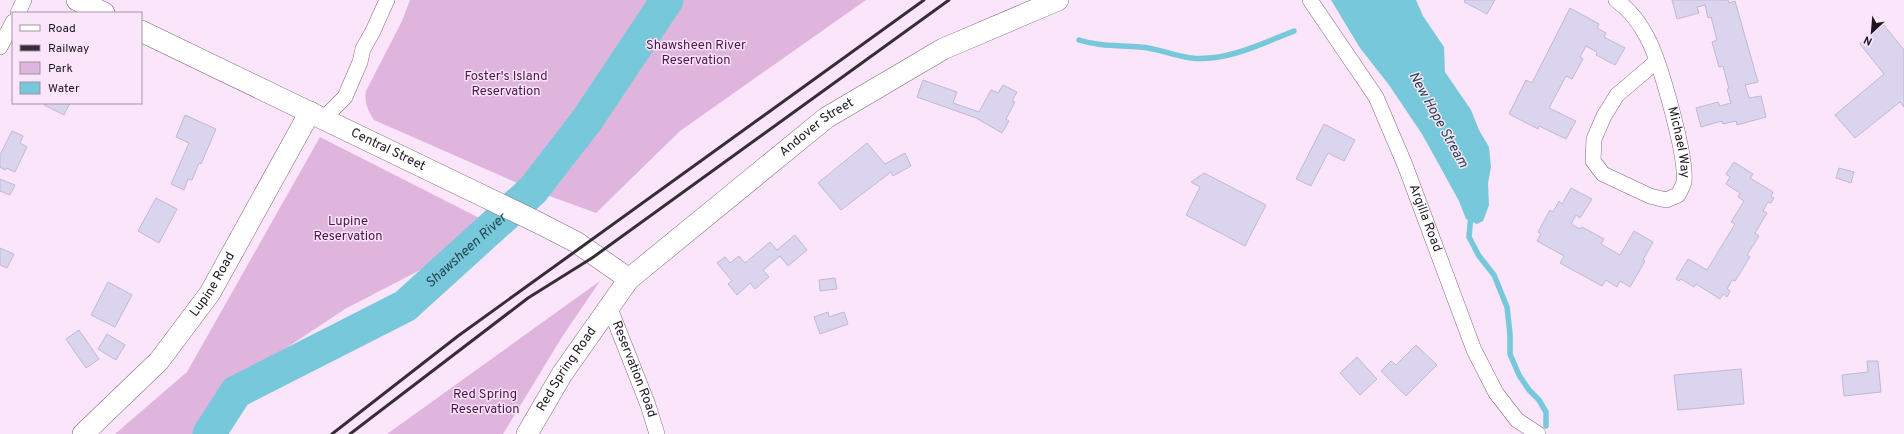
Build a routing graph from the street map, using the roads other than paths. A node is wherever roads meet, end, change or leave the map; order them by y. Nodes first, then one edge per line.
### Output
1 (24, 0) edge
2 (77, 0) edge
3 (387, 0) edge
4 (1058, 0) edge
5 (1310, 0) edge
6 (1616, 0) edge
7 (18, 12) edge
8 (102, 12) edge
9 (12, 24) edge
10 (142, 31) edge
11 (0, 48) edge
12 (1656, 61) junction
13 (317, 115) junction
14 (629, 279) junction
15 (609, 306) junction
16 (83, 434) edge
17 (527, 434) edge
18 (657, 434) edge
19 (1538, 434) edge

1 - 7 street
2 - 8 main road
3 - 13 street
4 - 14 main road, Andover Street
5 - 19 street, Argilla Road
6 - 12 street, Michael Way
9 - 11 street
10 - 13 main road, Central Street
12 - 12 street, Michael Way
13 - 14 main road, Central Street
13 - 16 main road, Lupine Road
14 - 15 main road, Andover Street
15 - 17 main road, Red Spring Road
15 - 18 street, Reservation Road

